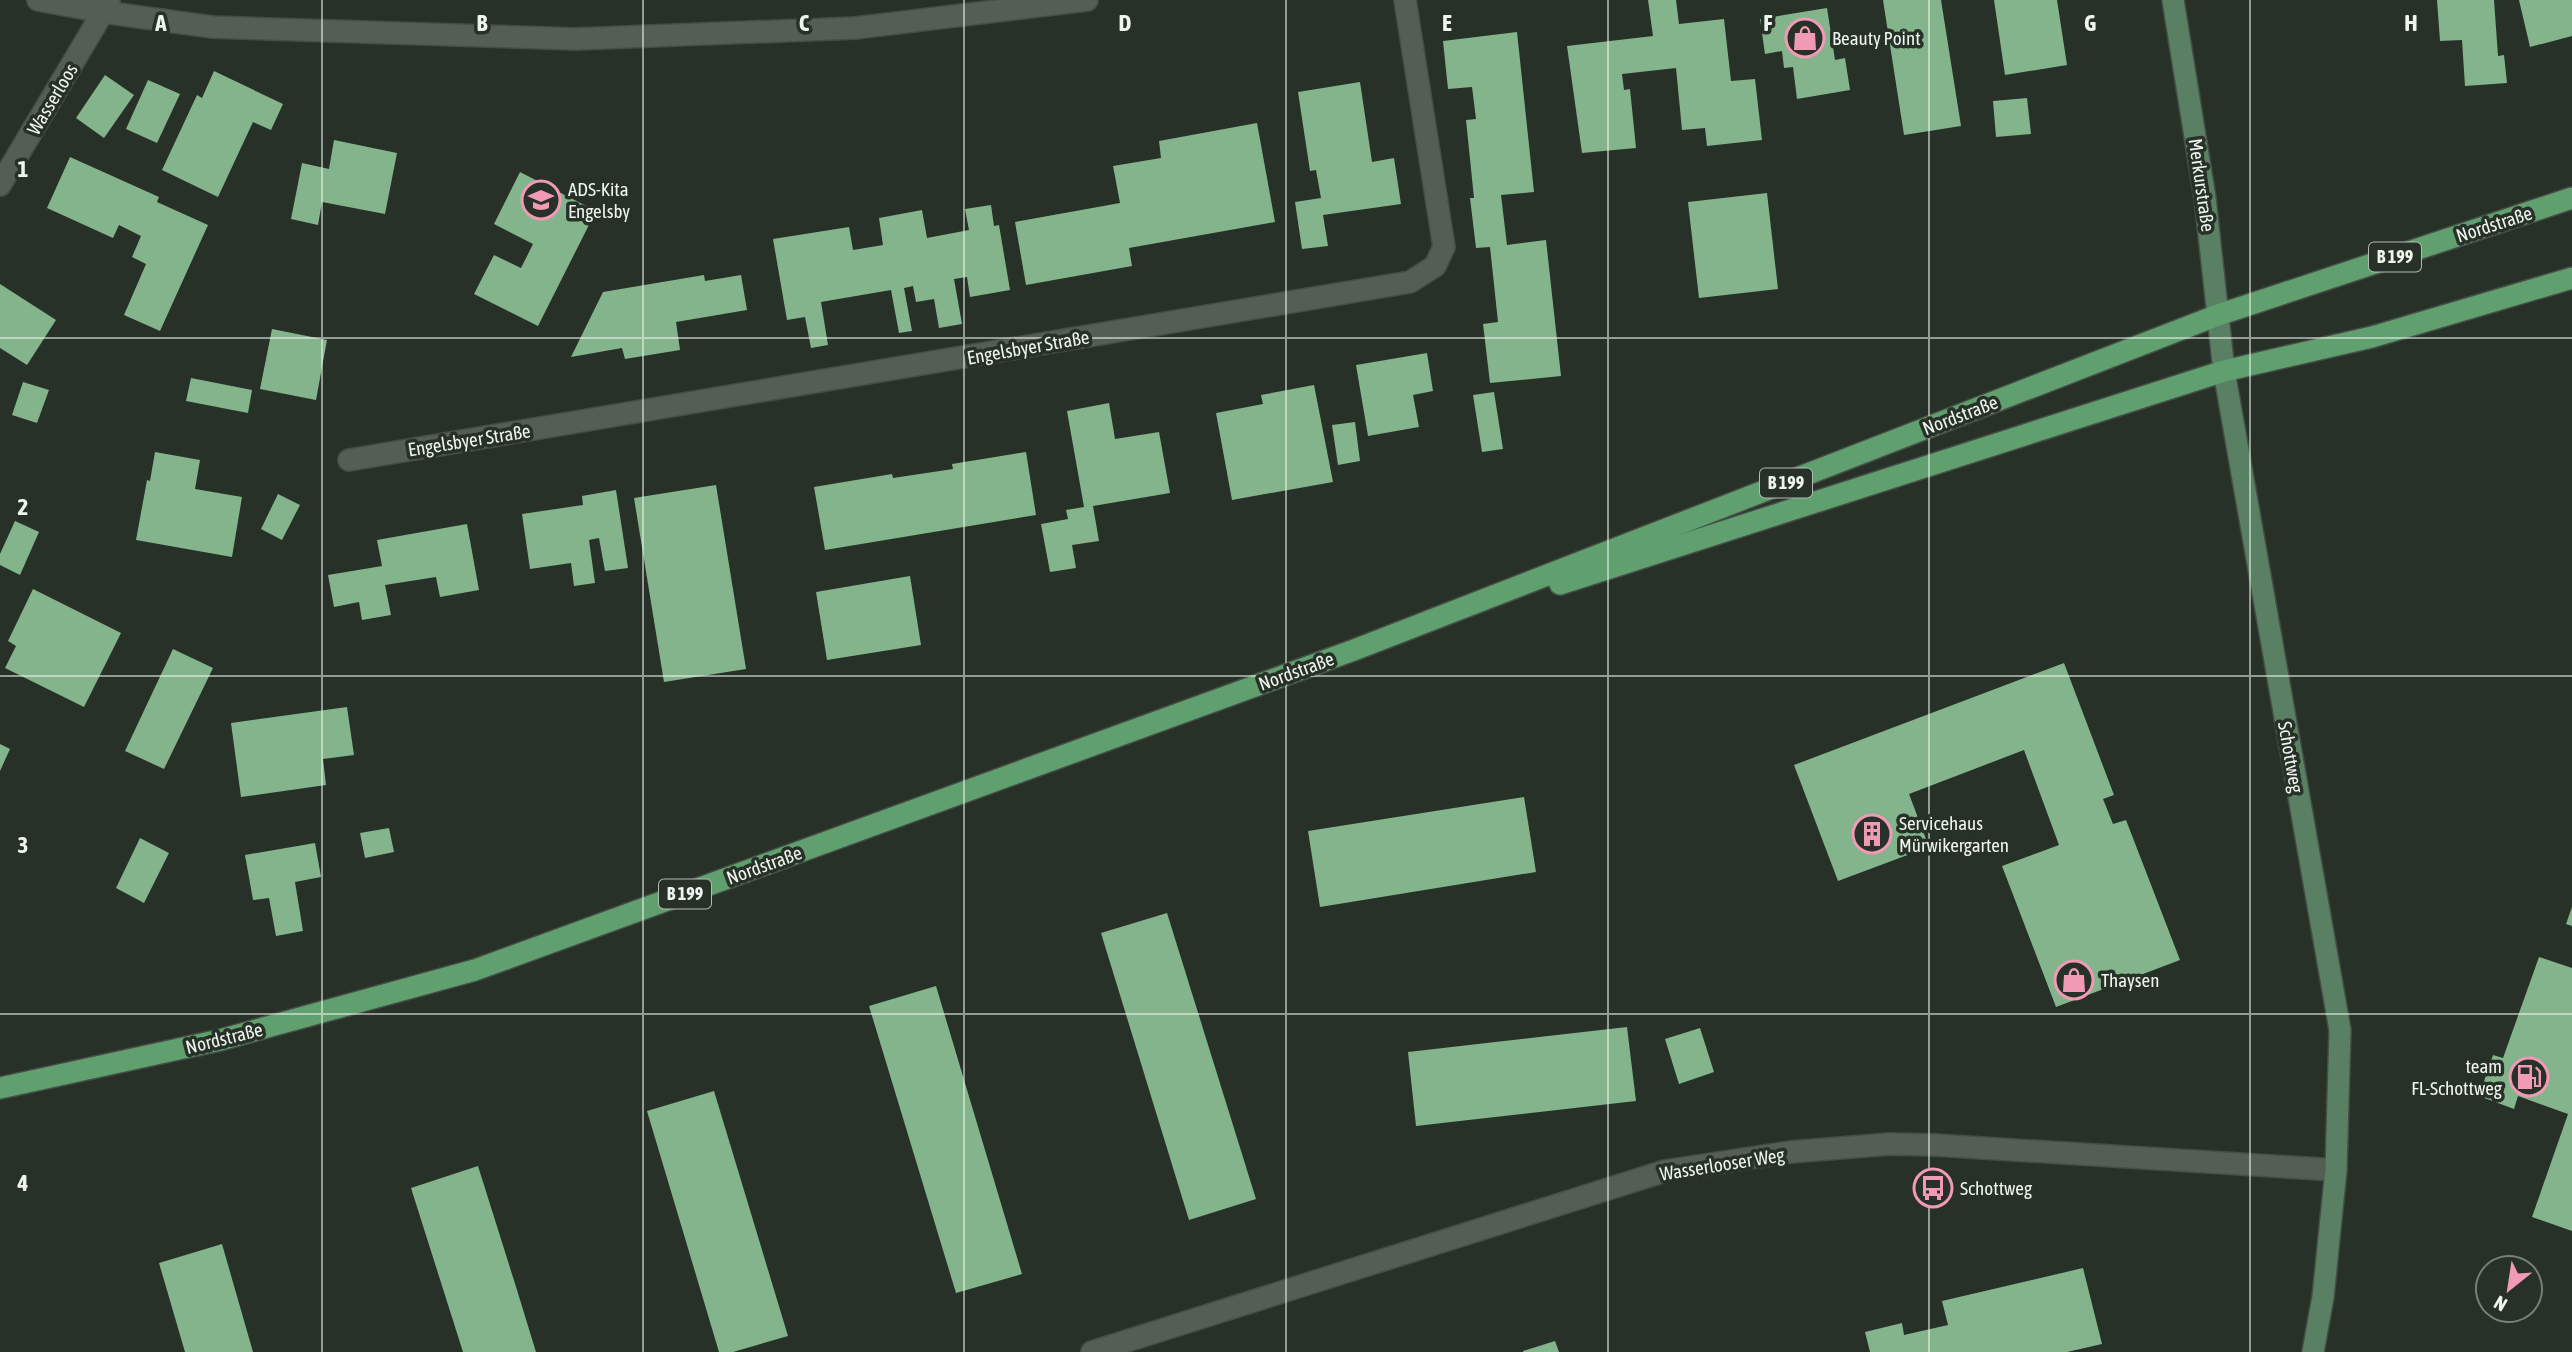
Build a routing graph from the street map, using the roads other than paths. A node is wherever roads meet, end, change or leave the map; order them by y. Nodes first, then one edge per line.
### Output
1 (38, 0) edge
2 (1087, 0) edge
3 (1405, 0) edge
4 (2174, 0) edge
5 (106, 6) edge
6 (0, 185) edge
7 (2572, 198) edge
8 (2572, 278) edge
9 (2218, 315) junction
10 (2224, 371) junction
11 (349, 460) dead end
12 (1354, 650) junction
13 (0, 1088) edge
14 (2336, 1170) junction
15 (1092, 1352) edge
16 (2313, 1352) edge

1 - 5 street
2 - 5 street
3 - 11 street, Engelsbyer Straße
4 - 9 street, Merkurstraße
5 - 6 street, Wasserloos
7 - 9 main road, Nordstraße / B 199
8 - 10 main road, Nordstraße / B 199
9 - 10 street, Merkurstraße
9 - 12 main road, Nordstraße / B 199
10 - 12 main road, Nordstraße / B 199
10 - 14 street, Schottweg
12 - 13 main road, Nordstraße / B 199
14 - 15 street, Wasserlooser Weg
14 - 16 street, Schottweg

